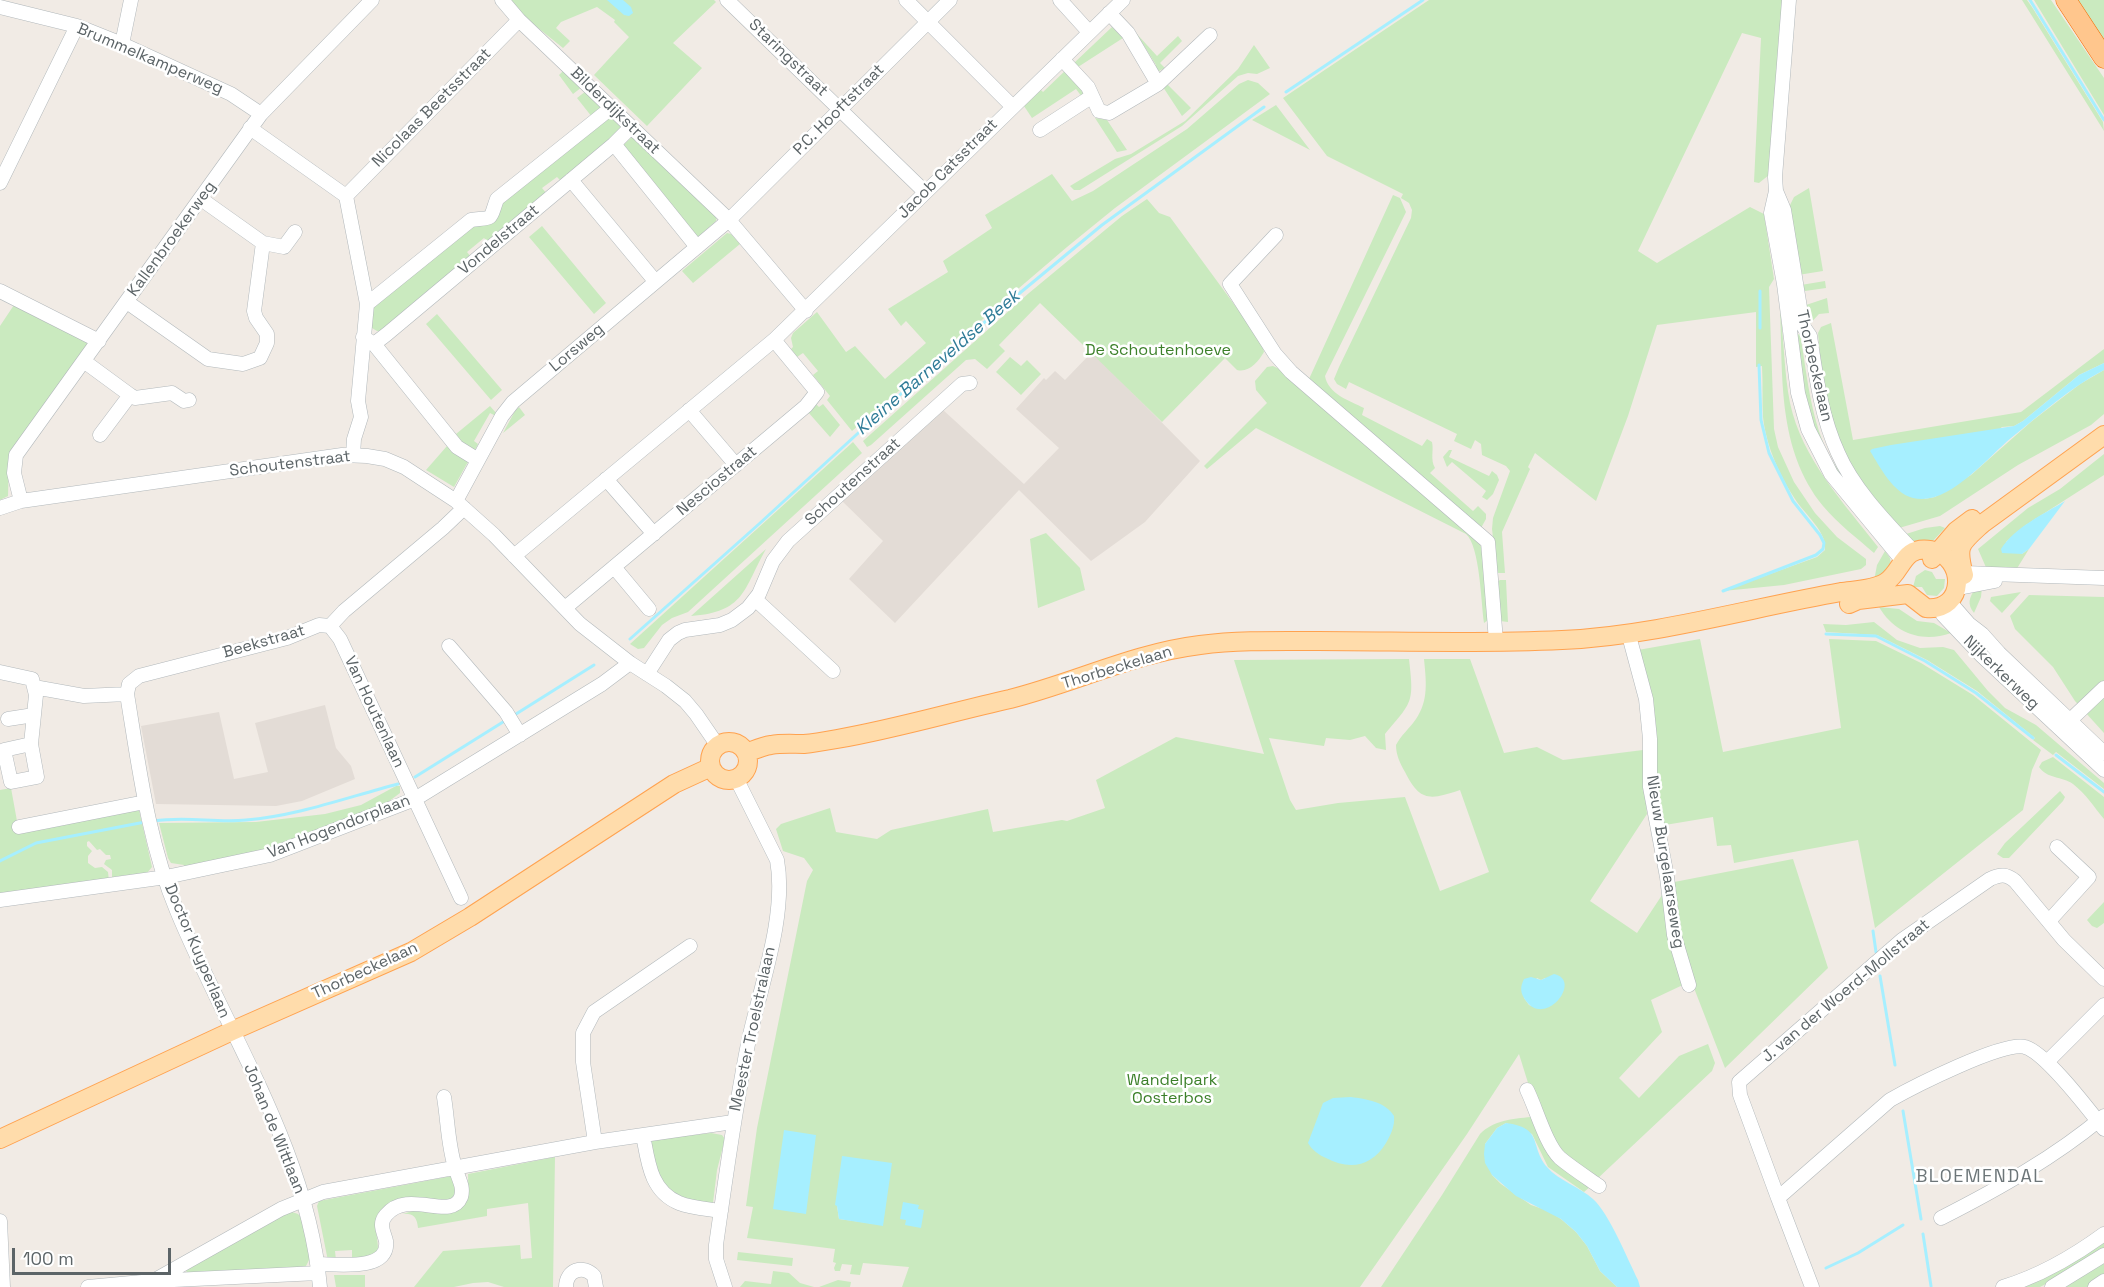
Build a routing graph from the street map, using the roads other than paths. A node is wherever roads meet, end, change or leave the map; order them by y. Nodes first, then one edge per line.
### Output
1 (131, 0) edge
2 (372, 0) edge
3 (502, 0) edge
4 (727, 0) edge
5 (906, 0) edge
6 (950, 0) edge
7 (1060, 0) edge
8 (1123, 0) edge
9 (1789, 0) edge
10 (2066, 0) edge
11 (0, 7) edge
12 (1109, 13) junction
13 (519, 20) junction
14 (928, 21) junction
15 (77, 26) junction
16 (1089, 32) junction
17 (1210, 35) dead end
18 (122, 44) junction
19 (2104, 58) edge
20 (1062, 59) junction
21 (1158, 84) junction
22 (1091, 96) junction
23 (1012, 106) junction
24 (611, 108) junction
25 (840, 108) junction
26 (261, 114) junction
27 (631, 127) junction
28 (250, 128) junction
29 (1040, 130) dead end
30 (614, 144) junction
31 (571, 180) junction
32 (0, 183) edge
33 (1776, 191) junction
34 (925, 192) junction
35 (346, 195) junction
36 (201, 199) junction
37 (729, 220) junction
38 (295, 232) dead end
39 (1276, 236) dead end
40 (263, 243) junction
41 (697, 247) junction
42 (656, 281) junction
43 (0, 291) edge
44 (127, 302) junction
45 (367, 304) junction
46 (806, 311) junction
47 (369, 340) junction
48 (774, 340) junction
49 (99, 341) junction
50 (84, 362) junction
51 (970, 383) dead end
52 (130, 395) junction
53 (189, 400) dead end
54 (689, 410) junction
55 (2104, 428) edge
56 (100, 435) dead end
57 (2104, 435) edge
58 (353, 455) junction
59 (478, 460) junction
60 (736, 465) junction
61 (606, 479) junction
62 (21, 501) junction
63 (460, 505) junction
64 (0, 508) edge
65 (654, 534) junction
66 (514, 556) junction
67 (1914, 561) junction
68 (614, 567) junction
69 (2104, 578) edge
70 (1957, 589) junction
71 (1903, 598) junction
72 (755, 599) junction
73 (565, 608) junction
74 (650, 609) dead end
75 (1755, 610) junction
76 (330, 626) junction
77 (1628, 632) junction
78 (1496, 641) junction
79 (449, 646) dead end
80 (630, 663) junction
81 (832, 671) dead end
82 (0, 672) edge
83 (647, 674) junction
84 (33, 683) junction
85 (2104, 688) edge
86 (127, 694) junction
87 (34, 715) junction
88 (8, 719) dead end
89 (2065, 726) junction
90 (520, 735) junction
91 (31, 744) dead end
92 (718, 746) junction
93 (746, 753) junction
94 (2104, 753) edge
95 (711, 767) junction
96 (2104, 770) edge
97 (736, 778) junction
98 (415, 799) junction
99 (146, 804) junction
100 (19, 827) dead end
101 (2057, 847) dead end
102 (166, 877) junction
103 (461, 898) dead end
104 (0, 900) edge
105 (2049, 921) junction
106 (690, 946) dead end
107 (2104, 979) edge
108 (1689, 985) dead end
109 (2104, 1005) edge
110 (232, 1031) junction
111 (2047, 1062) junction
112 (1527, 1090) dead end
113 (444, 1097) dead end
114 (733, 1122) junction
115 (2102, 1122) edge
116 (643, 1135) junction
117 (0, 1139) edge
118 (594, 1142) junction
119 (455, 1168) junction
120 (1599, 1186) dead end
121 (1779, 1198) junction
122 (303, 1199) junction
123 (721, 1211) junction
124 (1941, 1218) dead end
125 (0, 1221) edge
126 (2104, 1234) edge
127 (2104, 1256) edge
128 (318, 1268) junction
129 (153, 1281) junction
130 (2104, 1281) edge
131 (3, 1287) edge
132 (88, 1287) edge
133 (320, 1287) edge
134 (566, 1287) edge
135 (596, 1287) edge
136 (725, 1287) edge
137 (1812, 1287) edge
138 (2003, 1287) edge
139 (2052, 1287) edge
140 (2095, 1287) edge

1 - 18 street
2 - 26 street, Kallenbroekerweg
3 - 13 street, Bilderdijkstraat
4 - 25 street, Staringstraat
5 - 14 street
6 - 14 street, P.C. Hooftstraat
7 - 16 street
8 - 12 street, Jacob Catsstraat
9 - 33 street, Thorbeckelaan
10 - 19 highway
11 - 15 street, Brummelkamperweg
12 - 16 street, Jacob Catsstraat
12 - 21 street
13 - 24 street, Bilderdijkstraat
13 - 35 street, Nicolaas Beetsstraat
14 - 23 street
14 - 25 street, P.C. Hooftstraat
15 - 18 street, Brummelkamperweg
15 - 32 street
16 - 20 street, Jacob Catsstraat
17 - 21 street
18 - 26 street, Brummelkamperweg
20 - 22 street
20 - 23 street, Jacob Catsstraat
21 - 22 street
22 - 29 street
23 - 34 street, Jacob Catsstraat
24 - 27 street, Bilderdijkstraat
24 - 45 street, Vondelstraat
25 - 34 street, Staringstraat
25 - 37 street, P.C. Hooftstraat
26 - 28 street, Kallenbroekerweg
27 - 30 street, Vondelstraat
27 - 37 street, Bilderdijkstraat
28 - 35 street
28 - 36 street, Kallenbroekerweg
30 - 31 street, Vondelstraat
30 - 41 street, Bilderdijkstraat
31 - 42 street
31 - 47 street, Vondelstraat
33 - 67 street, Thorbeckelaan
33 - 67 street, Thorbeckelaan
34 - 46 street, Jacob Catsstraat
35 - 45 street
36 - 40 street
36 - 44 street, Kallenbroekerweg
37 - 41 street, Lorsweg
37 - 46 street, Bilderdijkstraat
38 - 40 street
39 - 78 street
40 - 44 street
41 - 42 street, Lorsweg
42 - 59 street, Lorsweg
43 - 49 street
44 - 49 street, Kallenbroekerweg
45 - 47 street
46 - 48 street, Jacob Catsstraat
47 - 58 street
47 - 59 street
48 - 54 street, Jacob Catsstraat
48 - 60 street, Nesciostraat
49 - 50 street, Kallenbroekerweg
50 - 52 street
50 - 62 street, Kallenbroekerweg
51 - 72 street, Schoutenstraat
52 - 53 street
52 - 56 street
54 - 60 street
54 - 61 street, Jacob Catsstraat
55 - 67 main road
57 - 70 main road
58 - 62 street, Schoutenstraat
58 - 63 street, Schoutenstraat
59 - 63 street, Lorsweg
60 - 65 street, Nesciostraat
61 - 65 street
61 - 66 street, Jacob Catsstraat
62 - 64 street, Schoutenstraat
63 - 66 street, Schoutenstraat
63 - 76 street
65 - 68 street, Nesciostraat
66 - 73 street, Schoutenstraat
67 - 70 main road
67 - 71 main road
67 - 75 main road, Thorbeckelaan
68 - 73 street, Nesciostraat
68 - 74 street
69 - 70 street
70 - 71 main road
70 - 89 street, Nijkerkerweg
70 - 89 street, Nijkerkerweg
71 - 75 main road, Thorbeckelaan
72 - 81 street
72 - 83 street, Schoutenstraat
73 - 80 street, Schoutenstraat
75 - 77 main road, Thorbeckelaan
76 - 86 street, Beekstraat
76 - 98 street, Van Houtenlaan
77 - 78 main road, Thorbeckelaan
77 - 108 street, Nieuw Burgelaarseweg
78 - 93 main road, Thorbeckelaan
79 - 90 street
80 - 83 street, Schoutenstraat
80 - 90 street, Van Hogendorplaan
82 - 84 street
83 - 92 street, Schoutenstraat
84 - 86 street
84 - 87 street
85 - 89 street
86 - 99 street, Doctor Kuyperlaan
87 - 88 street
87 - 91 street
89 - 94 street, Nijkerkerweg
89 - 96 street, Nijkerkerweg
90 - 98 street, Van Hogendorplaan
92 - 93 main road
92 - 95 main road
93 - 97 main road
95 - 97 main road
95 - 110 main road, Thorbeckelaan
97 - 114 street, Meester Troelstralaan
98 - 102 street, Van Hogendorplaan
98 - 103 street, Van Houtenlaan
99 - 100 street
99 - 102 street, Doctor Kuyperlaan
101 - 105 street
102 - 104 street, Van Hogendorplaan
102 - 110 street, Doctor Kuyperlaan
105 - 107 street, J. van der Woerd-Mollstraat
105 - 121 street, J. van der Woerd-Mollstraat
106 - 118 street
109 - 111 street
110 - 117 main road, Thorbeckelaan
110 - 122 street, Johan de Wittlaan
111 - 115 street
111 - 121 street
112 - 120 street
113 - 119 street
114 - 116 street
114 - 123 street, Meester Troelstralaan
115 - 124 street
116 - 118 street
116 - 123 street
118 - 119 street
119 - 122 street
119 - 128 street
121 - 137 street
122 - 128 street, Johan de Wittlaan
122 - 129 street
123 - 136 street, Meester Troelstralaan
125 - 131 street
126 - 138 street
127 - 139 street
128 - 129 street
128 - 133 street, Johan de Wittlaan
129 - 132 street
130 - 140 street
134 - 135 street

